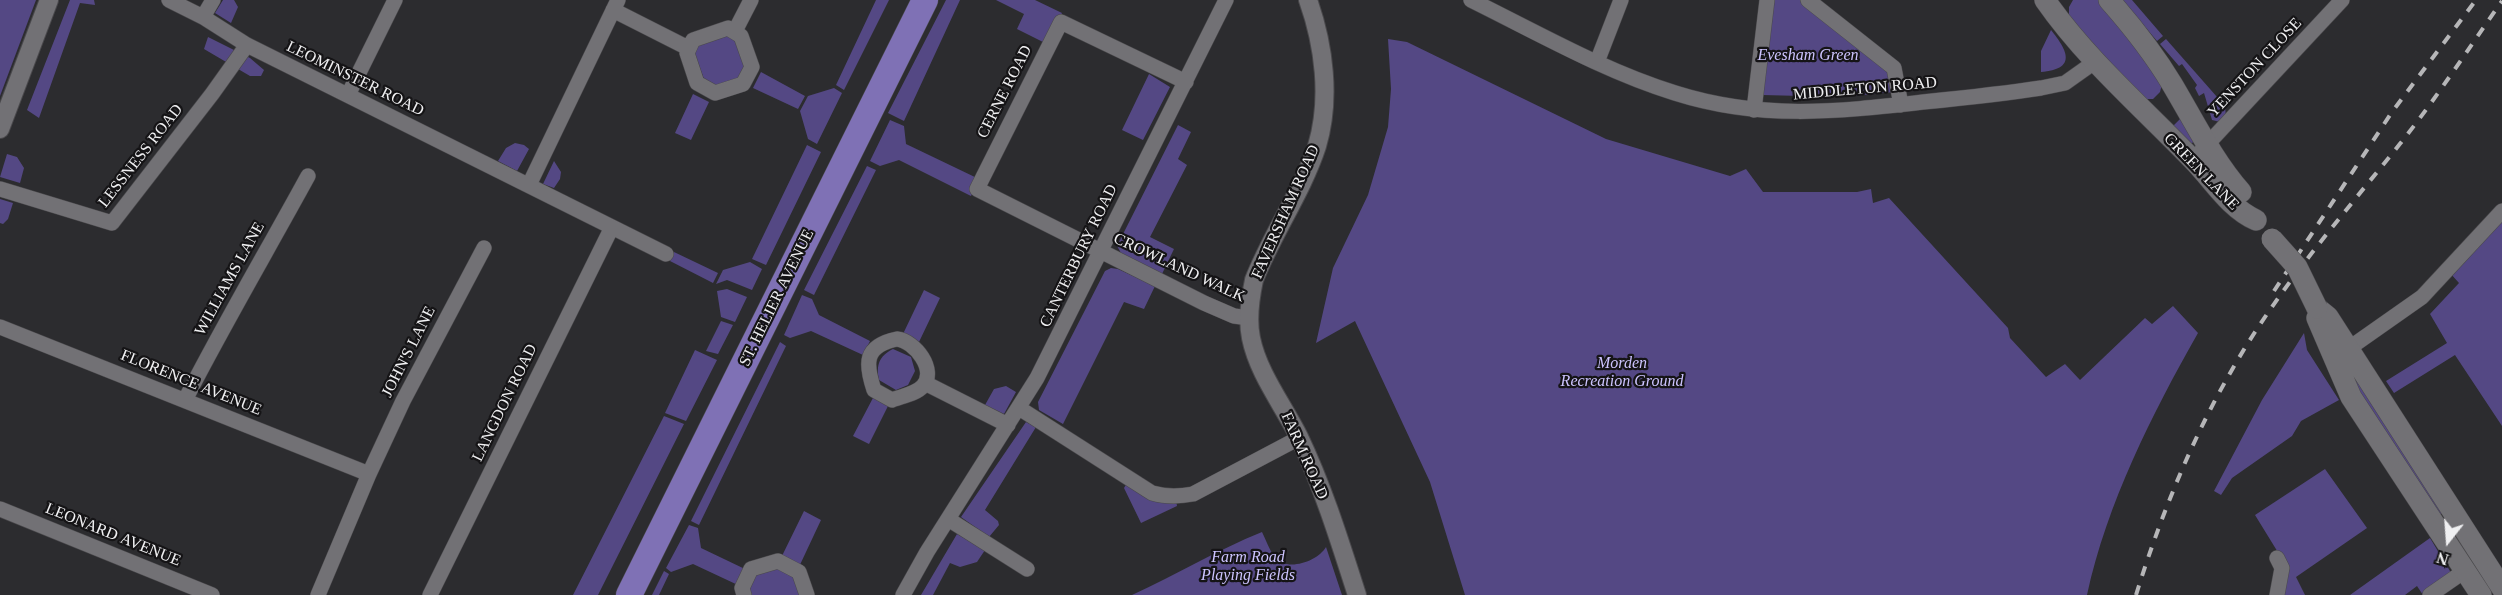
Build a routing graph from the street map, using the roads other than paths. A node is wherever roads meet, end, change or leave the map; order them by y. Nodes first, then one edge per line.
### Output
1 (49, 0) edge
2 (169, 0) edge
3 (213, 0) edge
4 (395, 0) edge
5 (751, 0) edge
6 (907, 0) edge
7 (925, 0) edge
8 (1226, 0) edge
9 (1308, 0) edge
10 (1472, 0) edge
11 (1621, 0) edge
12 (1767, 0) edge
13 (1808, 0) edge
14 (2109, 0) edge
15 (2342, 0) edge
16 (2049, 1) edge
17 (615, 5) edge
18 (203, 17) junction
19 (735, 31) junction
20 (247, 45) junction
21 (688, 48) junction
22 (2096, 61) junction
23 (1597, 62) junction
24 (1186, 82) junction
25 (2171, 82) junction
26 (348, 95) junction
27 (1901, 105) junction
28 (2141, 106) junction
29 (1755, 110) junction
30 (0, 129) edge
31 (2200, 152) junction
32 (308, 176) dead end
33 (982, 178) joint
34 (529, 185) junction
35 (0, 189) edge
36 (2502, 211) edge
37 (612, 227) junction
38 (484, 248) dead end
39 (1101, 251) junction
40 (666, 254) dead end
41 (2317, 308) junction
42 (1249, 318) junction
43 (0, 327) edge
44 (2348, 349) junction
45 (925, 383) dead end
46 (185, 400) junction
47 (1019, 408) junction
48 (1008, 425) junction
49 (1299, 438) junction
50 (369, 474) junction
51 (0, 509) edge
52 (2457, 516) junction
53 (948, 519) junction
54 (2438, 528) junction
55 (2277, 558) dead end
56 (1027, 569) dead end
57 (2466, 570) junction
58 (2502, 588) edge
59 (212, 595) edge
60 (318, 595) edge
61 (430, 595) edge
62 (611, 595) edge
63 (629, 595) edge
64 (744, 595) edge
65 (807, 595) edge
66 (903, 595) edge
67 (1357, 595) edge
68 (2277, 595) edge
69 (2430, 595) edge
70 (2481, 595) edge

1 - 30 street
2 - 18 street, LEOMINSTER ROAD
3 - 18 street
4 - 26 street
5 - 19 street
6 - 62 highway, ST. HELIER AVENUE
7 - 63 highway, ST. HELIER AVENUE
8 - 24 street, CANTERBURY ROAD
9 - 42 street, FAVERSHAM ROAD
10 - 23 street, MIDDLETON ROAD
11 - 23 street
12 - 29 street
13 - 27 street
14 - 25 main road, GREEN LANE
15 - 31 street, YENSTON CLOSE
16 - 22 main road, GREEN LANE
17 - 21 street
17 - 34 street
18 - 20 street, LEOMINSTER ROAD
19 - 21 street
19 - 21 street
20 - 26 street, LEOMINSTER ROAD
20 - 35 street, LESSNESS ROAD
22 - 27 street, MIDDLETON ROAD
22 - 28 main road, GREEN LANE
23 - 29 street, MIDDLETON ROAD
24 - 33 street, CERNE ROAD
24 - 39 street, CANTERBURY ROAD
25 - 28 main road
25 - 31 main road, GREEN LANE
26 - 34 street, LEOMINSTER ROAD
27 - 29 street, MIDDLETON ROAD
28 - 31 main road, GREEN LANE
31 - 41 main road, GREEN LANE, bridge
32 - 46 street, WILLIAMS LANE
33 - 39 street, CROWLAND WALK
34 - 37 street, LEOMINSTER ROAD
36 - 44 street
37 - 40 street, LEOMINSTER ROAD
37 - 61 street, LANGDON ROAD
38 - 50 street, JOHN'S LANE
39 - 42 street, CROWLAND WALK
39 - 47 street, CANTERBURY ROAD
41 - 44 main road
41 - 54 main road
42 - 49 street, FARM ROAD
43 - 46 street, FLORENCE AVENUE
44 - 52 main road
45 - 48 street
46 - 50 street, FLORENCE AVENUE
47 - 48 street, CANTERBURY ROAD
47 - 49 street
48 - 53 street, CANTERBURY ROAD
49 - 67 street, FARM ROAD
50 - 60 street, JOHN'S LANE
51 - 59 street, LEONARD AVENUE
52 - 54 main road
52 - 58 main road
53 - 56 street
53 - 66 street, CANTERBURY ROAD
54 - 57 main road
55 - 68 street
57 - 69 street
57 - 70 main road
64 - 65 street

